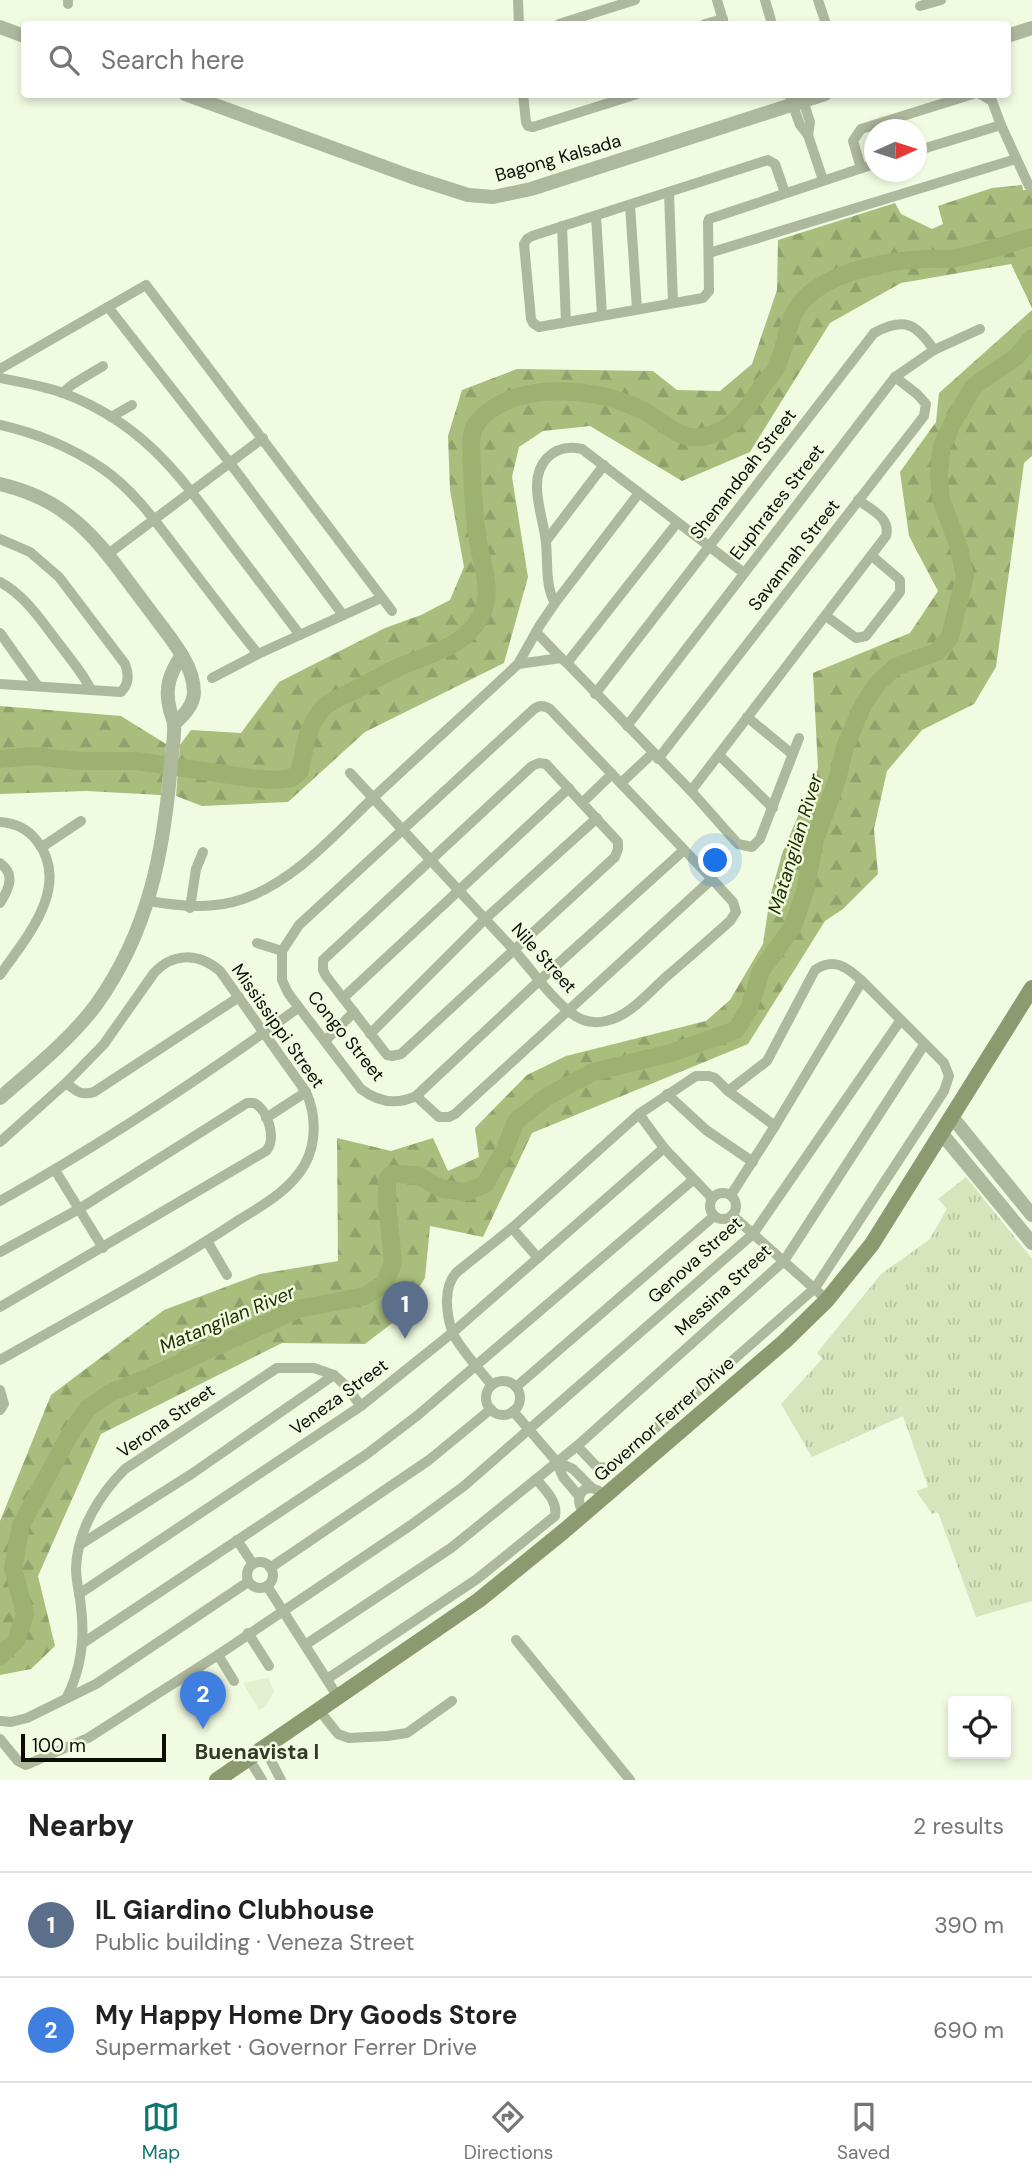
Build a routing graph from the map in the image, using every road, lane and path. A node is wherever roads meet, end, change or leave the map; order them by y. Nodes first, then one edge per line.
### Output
1 (518, 0) edge
2 (635, 0) edge
3 (716, 0) edge
4 (765, 0) edge
5 (818, 0) edge
6 (936, 1) edge
7 (920, 6) dead end
8 (519, 21) edge
9 (568, 21) edge
10 (723, 21) edge
11 (771, 21) edge
12 (825, 21) edge
13 (0, 27) edge
14 (1032, 27) edge
15 (21, 35) edge
16 (1011, 35) edge
17 (195, 98) edge
18 (523, 98) edge
19 (624, 98) edge
20 (960, 98) edge
21 (987, 98) edge
22 (797, 99) edge
23 (1000, 125) junction
24 (927, 148) edge
25 (1016, 159) junction
26 (864, 167) edge
27 (861, 168) junction
28 (823, 180) junction
29 (1029, 186) dead end
30 (669, 192) junction
31 (785, 193) junction
32 (630, 205) junction
33 (596, 216) junction
34 (562, 226) junction
35 (709, 253) junction
36 (673, 303) junction
37 (108, 307) junction
38 (637, 309) junction
39 (603, 316) junction
40 (566, 322) junction
41 (980, 329) dead end
42 (934, 350) junction
43 (103, 366) dead end
44 (0, 369) edge
45 (895, 377) junction
46 (0, 378) edge
47 (62, 393) junction
48 (132, 405) dead end
49 (111, 418) junction
50 (0, 425) edge
51 (263, 438) junction
52 (230, 463) junction
53 (604, 465) junction
54 (0, 484) edge
55 (192, 492) junction
56 (639, 493) junction
57 (858, 500) junction
58 (155, 520) junction
59 (677, 523) junction
60 (0, 539) edge
61 (546, 541) junction
62 (708, 547) junction
63 (108, 554) junction
64 (872, 556) junction
65 (744, 573) junction
66 (0, 582) edge
67 (381, 598) junction
68 (555, 603) junction
69 (392, 611) dead end
70 (343, 615) junction
71 (826, 616) junction
72 (536, 632) junction
73 (0, 633) edge
74 (300, 635) junction
75 (257, 654) junction
76 (182, 655) junction
77 (564, 660) junction
78 (518, 664) junction
79 (212, 678) dead end
80 (0, 684) edge
81 (37, 685) junction
82 (91, 690) junction
83 (595, 694) junction
84 (747, 717) junction
85 (174, 724) junction
86 (626, 726) junction
87 (799, 738) dead end
88 (792, 754) junction
89 (719, 755) junction
90 (656, 756) junction
91 (350, 773) dead end
92 (612, 774) junction
93 (621, 783) junction
94 (569, 789) junction
95 (691, 791) junction
96 (373, 798) junction
97 (582, 803) junction
98 (772, 808) junction
99 (597, 818) junction
100 (81, 821) dead end
101 (0, 822) edge
102 (402, 830) junction
103 (42, 847) junction
104 (684, 850) junction
105 (203, 852) dead end
106 (430, 860) junction
107 (0, 863) edge
108 (712, 879) junction
109 (459, 890) junction
110 (49, 893) junction
111 (61, 899) dead end
112 (148, 901) junction
113 (0, 902) edge
114 (190, 908) junction
115 (485, 919) junction
116 (257, 943) dead end
117 (514, 950) junction
118 (282, 951) junction
119 (0, 975) edge
120 (540, 980) junction
121 (862, 981) junction
122 (1032, 988) edge
123 (239, 997) junction
124 (343, 998) junction
125 (299, 1007) junction
126 (568, 1011) junction
127 (354, 1012) junction
128 (900, 1021) junction
129 (265, 1032) junction
130 (370, 1034) junction
131 (325, 1041) junction
132 (924, 1045) junction
133 (66, 1083) junction
134 (727, 1091) junction
135 (306, 1092) junction
136 (667, 1094) junction
137 (416, 1096) junction
138 (0, 1098) edge
139 (639, 1114) junction
140 (952, 1117) junction
141 (266, 1118) junction
142 (775, 1126) junction
143 (942, 1133) junction
144 (0, 1142) edge
145 (664, 1148) junction
146 (752, 1162) junction
147 (55, 1170) junction
148 (693, 1180) junction
149 (731, 1195) junction
150 (712, 1198) junction
151 (0, 1201) edge
152 (79, 1209) junction
153 (732, 1215) junction
154 (1032, 1215) edge
155 (714, 1216) junction
156 (512, 1228) junction
157 (753, 1234) junction
158 (207, 1241) junction
159 (1032, 1243) edge
160 (103, 1248) junction
161 (0, 1252) edge
162 (538, 1258) junction
163 (784, 1261) junction
164 (227, 1275) dead end
165 (821, 1294) junction
166 (0, 1307) edge
167 (452, 1333) junction
168 (0, 1360) edge
169 (476, 1364) junction
170 (334, 1375) junction
171 (492, 1385) junction
172 (516, 1387) junction
173 (0, 1390) edge
174 (361, 1406) junction
175 (491, 1409) junction
176 (0, 1410) edge
177 (513, 1411) junction
178 (529, 1429) junction
179 (577, 1446) junction
180 (556, 1461) junction
181 (536, 1479) junction
182 (598, 1491) junction
183 (579, 1496) junction
184 (584, 1513) junction
185 (237, 1540) junction
186 (81, 1544) junction
187 (253, 1564) junction
188 (271, 1568) junction
189 (248, 1582) junction
190 (267, 1586) junction
191 (79, 1594) junction
192 (282, 1610) junction
193 (248, 1633) junction
194 (516, 1640) dead end
195 (83, 1643) junction
196 (304, 1645) junction
197 (218, 1655) junction
198 (269, 1666) dead end
199 (327, 1679) junction
200 (234, 1681) dead end
201 (338, 1697) junction
202 (67, 1698) junction
203 (452, 1701) dead end
204 (319, 1710) junction
205 (0, 1720) edge
206 (0, 1729) edge
207 (0, 1739) edge
208 (265, 1749) junction
209 (249, 1759) junction
210 (217, 1780) edge
211 (262, 1780) edge
212 (281, 1780) edge
213 (630, 1780) edge

1 - 8 street
2 - 9 street
3 - 10 street
4 - 11 street
5 - 12 street
6 - 7 street
13 - 15 street
14 - 16 street
17 - 22 street, Bagong Kalsada
18 - 19 street
20 - 27 street
21 - 23 street
22 - 28 street
23 - 24 street
23 - 25 street
25 - 29 street
25 - 35 street
26 - 27 street
27 - 28 street
28 - 31 street
30 - 31 street
30 - 32 street
30 - 36 street
31 - 35 street
32 - 33 street
32 - 38 street
33 - 34 street
33 - 39 street
34 - 40 street
34 - 40 street
35 - 36 street
36 - 38 street
37 - 44 street
37 - 51 street
37 - 52 street
38 - 39 street
39 - 40 street
41 - 42 street, Euphrates Street
42 - 45 street, Euphrates Street
42 - 62 street, Shenandoah Street
43 - 47 street
45 - 57 street, Savannah Street
45 - 65 street, Euphrates Street
46 - 47 street
47 - 49 street
48 - 49 street
49 - 55 street
50 - 58 street
51 - 52 street
51 - 67 street
52 - 55 street
52 - 70 street
53 - 56 street
53 - 61 street
53 - 61 street
54 - 63 street
55 - 58 street
55 - 74 street
56 - 59 street
56 - 68 street
57 - 64 street
57 - 90 street, Savannah Street
58 - 63 street
58 - 75 street
59 - 62 street
59 - 77 street
60 - 82 street
61 - 68 street
62 - 65 street
62 - 83 street, Shenandoah Street
63 - 76 street
64 - 71 street
64 - 71 street
65 - 86 street, Euphrates Street
66 - 82 street
67 - 69 street
67 - 70 street
68 - 72 street
70 - 74 street
71 - 84 street
72 - 77 street
72 - 78 street
73 - 81 street
74 - 75 street
75 - 79 street
76 - 85 street
76 - 85 street
77 - 78 street
77 - 83 street
78 - 96 street
80 - 81 street
81 - 82 street
83 - 86 street
84 - 88 street
84 - 89 street
85 - 112 street
86 - 90 street
87 - 88 street
88 - 98 street
89 - 95 street
89 - 98 street
90 - 93 street, Savannah Street
90 - 95 street
91 - 96 street, Nile Street
92 - 93 street
92 - 97 street
92 - 102 street
93 - 104 street
94 - 97 street
94 - 106 street
94 - 109 street
95 - 98 street
96 - 102 street, Nile Street
96 - 114 street
97 - 99 street
99 - 115 street
99 - 117 street
100 - 103 street
101 - 103 street
102 - 106 street, Nile Street
102 - 118 street
103 - 110 street
104 - 108 street
104 - 120 street
105 - 114 street
106 - 109 street, Nile Street
106 - 124 street
107 - 113 street
108 - 126 street
108 - 126 street, Nile Street
109 - 115 street, Nile Street
109 - 124 street
110 - 111 street
110 - 119 street
112 - 114 street
112 - 138 street
115 - 117 street, Nile Street
115 - 130 street
116 - 118 street
117 - 120 street, Nile Street
117 - 130 street
118 - 125 street, Congo Street
120 - 126 street, Nile Street
120 - 137 street
121 - 128 street
121 - 134 street
121 - 142 street
122 - 140 main road, Governor Ferrer Drive
123 - 129 street, Mississippi Street
123 - 133 street
123 - 133 street, Mississippi Street
124 - 127 street
125 - 129 street
125 - 131 street, Congo Street
126 - 137 street
127 - 130 street
127 - 131 street
128 - 132 street
128 - 157 street, Genova Street
129 - 135 street, Mississippi Street
129 - 147 street
131 - 137 street, Congo Street
132 - 163 street, Messina Street
132 - 165 street
133 - 144 street, Mississippi Street
134 - 136 street
134 - 142 street
135 - 141 street
135 - 158 street, Mississippi Street
136 - 139 street
136 - 146 street
139 - 145 street
139 - 156 street
140 - 143 main road, Governor Ferrer Drive
140 - 154 street
141 - 152 street
141 - 160 street
142 - 146 street
143 - 159 street
143 - 165 main road, Governor Ferrer Drive
145 - 148 street
145 - 162 street, Veneza Street
146 - 149 street
147 - 151 street
147 - 152 street
148 - 150 street
148 - 169 street
149 - 150 street
149 - 153 street
150 - 155 street
152 - 160 street
152 - 161 street
153 - 155 street
153 - 157 street
155 - 172 street
156 - 162 street
156 - 167 street
157 - 163 street
157 - 178 street, Genova Street
158 - 164 street
158 - 168 street, Mississippi Street
160 - 166 street
162 - 167 street, Veneza Street
163 - 165 street
163 - 179 street, Messina Street
165 - 179 street
165 - 182 main road, Governor Ferrer Drive
167 - 169 street
167 - 174 street, Veneza Street
169 - 171 street
169 - 185 street
170 - 174 street
170 - 186 street
170 - 186 street, Verona Street
171 - 172 street
171 - 175 street
172 - 177 street
173 - 176 street
174 - 191 street, Veneza Street
175 - 177 street
175 - 188 street
177 - 178 street
178 - 180 street
178 - 192 street, Genova Street
179 - 180 street, Messina Street
180 - 181 street, Messina Street
180 - 182 street
180 - 183 street
181 - 196 street, Messina Street
181 - 199 street
182 - 183 street
182 - 184 main road, Governor Ferrer Drive
183 - 184 street
184 - 201 main road, Governor Ferrer Drive
185 - 187 street
185 - 195 street
186 - 191 street, Verona Street
187 - 188 street
187 - 189 street
188 - 190 street
189 - 190 street
189 - 202 street
190 - 192 street
191 - 195 street, Verona Street
192 - 193 street, Genova Street
192 - 196 street
193 - 197 street, Genova Street
193 - 198 street
194 - 213 street
195 - 202 street, Verona Street
196 - 199 street
197 - 200 street
197 - 207 street, Genova Street
199 - 201 street
201 - 204 main road, Governor Ferrer Drive
202 - 205 street
203 - 204 street
204 - 208 main road, Governor Ferrer Drive
205 - 206 street
208 - 209 main road, Governor Ferrer Drive
208 - 212 street
209 - 210 main road, Governor Ferrer Drive
209 - 211 street

